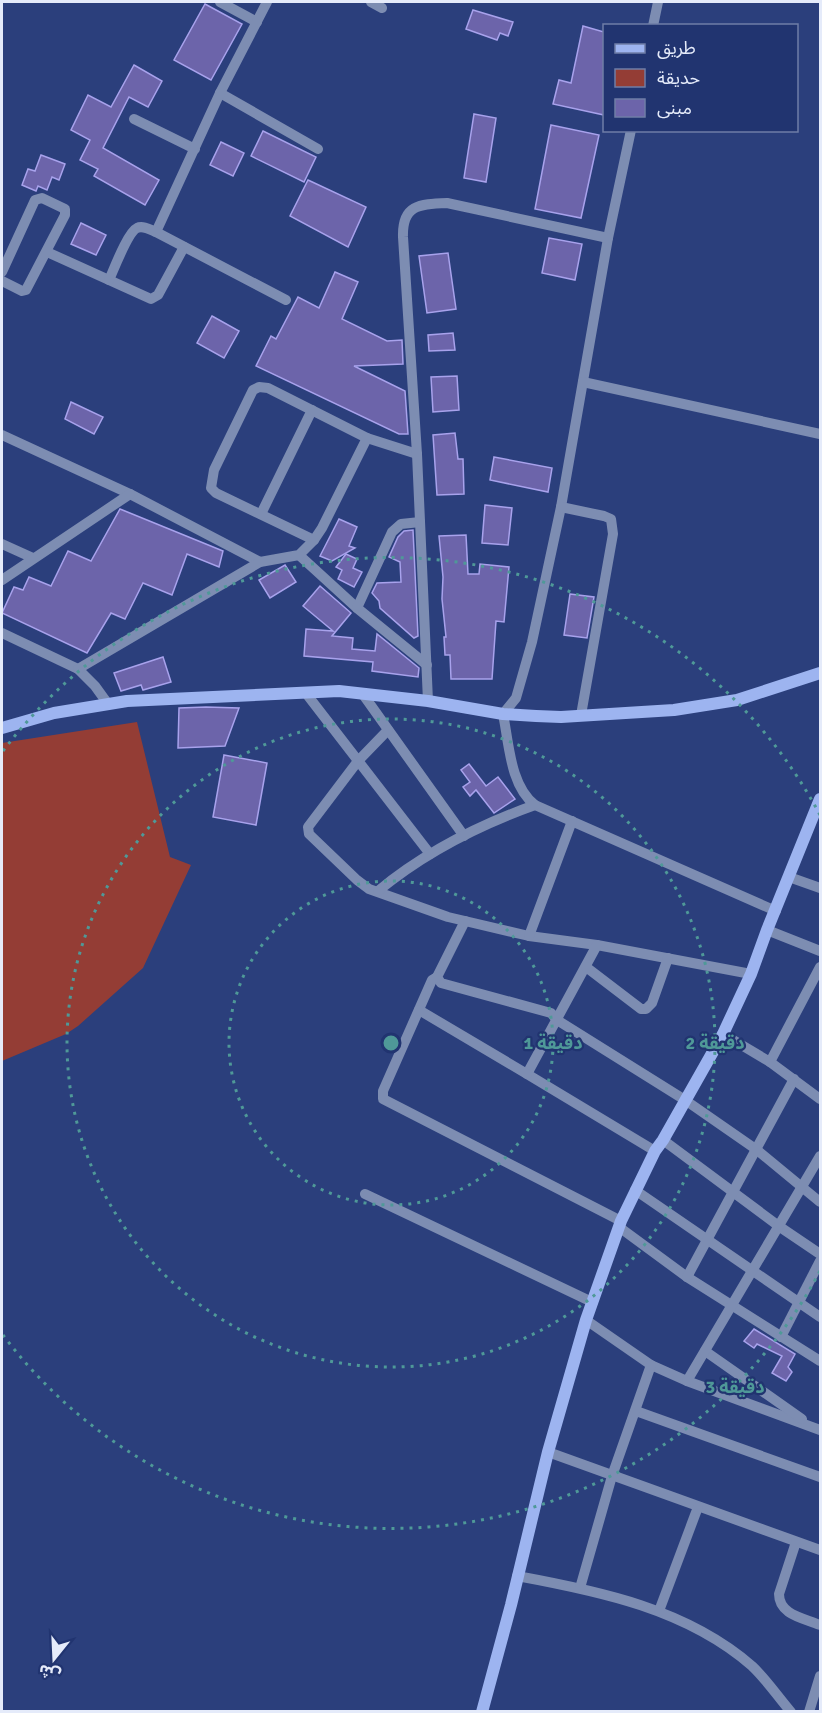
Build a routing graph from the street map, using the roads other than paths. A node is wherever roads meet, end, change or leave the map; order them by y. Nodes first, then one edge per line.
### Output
1 (220, 2) edge
2 (267, 2) edge
3 (371, 2) edge
4 (658, 2) edge
5 (382, 8) dead end
6 (257, 22) junction
7 (653, 24) edge
8 (220, 93) junction
9 (134, 119) dead end
10 (631, 132) edge
11 (318, 149) dead end
12 (195, 150) junction
13 (156, 232) junction
14 (608, 238) junction
15 (184, 247) junction
16 (46, 252) junction
17 (2, 272) edge
18 (109, 279) junction
19 (2, 281) edge
20 (286, 300) dead end
21 (583, 382) junction
22 (312, 410) junction
23 (820, 434) edge
24 (2, 435) edge
25 (367, 438) junction
26 (417, 454) junction
27 (130, 494) junction
28 (561, 507) junction
29 (261, 514) junction
30 (420, 522) junction
31 (314, 540) junction
32 (2, 544) edge
33 (299, 555) junction
34 (33, 558) junction
35 (260, 562) junction
36 (2, 580) edge
37 (357, 608) junction
38 (2, 633) edge
39 (427, 665) junction
40 (78, 669) junction
41 (820, 673) edge
42 (305, 692) junction
43 (362, 693) junction
44 (428, 701) junction
45 (108, 704) junction
46 (503, 714) junction
47 (581, 715) junction
48 (2, 728) edge
49 (388, 730) junction
50 (358, 761) junction
51 (820, 799) edge
52 (535, 805) junction
53 (572, 821) junction
54 (464, 837) junction
55 (430, 854) junction
56 (789, 877) junction
57 (820, 888) edge
58 (378, 891) junction
59 (776, 910) junction
60 (465, 921) junction
61 (766, 930) junction
62 (529, 936) junction
63 (597, 945) junction
64 (820, 951) edge
65 (668, 958) junction
66 (820, 967) edge
67 (586, 968) junction
68 (751, 974) junction
69 (437, 977) junction
70 (419, 1010) junction
71 (557, 1020) junction
72 (723, 1034) junction
73 (770, 1062) junction
74 (527, 1074) junction
75 (794, 1079) junction
76 (820, 1099) edge
77 (685, 1100) junction
78 (663, 1140) junction
79 (757, 1150) junction
80 (655, 1151) junction
81 (820, 1156) edge
82 (803, 1189) junction
83 (635, 1190) junction
84 (733, 1192) junction
85 (365, 1194) dead end
86 (820, 1202) edge
87 (620, 1224) junction
88 (780, 1227) junction
89 (707, 1240) junction
90 (820, 1254) edge
91 (820, 1261) edge
92 (753, 1272) junction
93 (687, 1277) junction
94 (592, 1302) junction
95 (798, 1304) junction
96 (732, 1306) junction
97 (820, 1317) edge
98 (586, 1320) junction
99 (781, 1337) junction
100 (705, 1351) junction
101 (820, 1361) edge
102 (651, 1365) junction
103 (687, 1381) junction
104 (636, 1411) junction
105 (817, 1429) edge
106 (548, 1452) junction
107 (612, 1476) junction
108 (820, 1477) edge
109 (698, 1507) junction
110 (796, 1542) junction
111 (820, 1550) edge
112 (517, 1576) junction
113 (580, 1587) junction
114 (658, 1611) junction
115 (820, 1625) edge
116 (820, 1676) edge
117 (482, 1712) edge
118 (791, 1712) edge
119 (809, 1712) edge

1 - 6 street
2 - 6 street
3 - 5 street
4 - 7 street
6 - 8 street
8 - 11 street
8 - 12 street
9 - 12 street
10 - 14 street
12 - 13 street
13 - 15 street
13 - 18 street
14 - 21 street
14 - 26 street
15 - 18 street
15 - 20 street
16 - 17 street
16 - 18 street
16 - 19 street
21 - 23 street
21 - 28 street
22 - 25 street
22 - 29 street
22 - 29 street
24 - 27 street
25 - 26 street
25 - 31 street
26 - 30 street
27 - 34 street
27 - 35 street
28 - 46 street
28 - 47 street
29 - 31 street
30 - 37 street
30 - 39 street
31 - 33 street
32 - 34 street
33 - 35 street
33 - 37 street
34 - 36 street
35 - 40 street
37 - 39 street
38 - 40 street
39 - 44 street
40 - 45 street
41 - 47 street
42 - 43 street
42 - 45 street
42 - 50 street
43 - 44 street
43 - 49 street
44 - 46 street
45 - 48 street
46 - 47 street
46 - 52 street
49 - 50 street
49 - 54 street
50 - 55 street
50 - 58 street
51 - 56 street
52 - 53 street
52 - 54 street
53 - 59 street
53 - 62 street
54 - 55 street
55 - 58 street
56 - 57 street
56 - 59 street
58 - 60 street
59 - 61 street
60 - 62 street
60 - 69 street
61 - 64 street
61 - 68 street
62 - 63 street
63 - 65 street
63 - 67 street
65 - 67 street
65 - 68 street
66 - 73 street
67 - 71 street
68 - 72 street
69 - 70 street
69 - 71 street
70 - 74 street
70 - 87 street
71 - 74 street
71 - 77 street
72 - 73 street
72 - 77 street
73 - 75 street
74 - 80 street
75 - 76 street
75 - 79 street
77 - 78 street
77 - 79 street
78 - 80 street
78 - 84 street
79 - 82 street
79 - 84 street
80 - 83 street
81 - 82 street
82 - 86 street
82 - 88 street
83 - 87 street
83 - 89 street
84 - 88 street
84 - 89 street
85 - 94 street
87 - 93 street
87 - 94 street
88 - 90 street
88 - 92 street
89 - 92 street
89 - 93 street
91 - 95 street
92 - 95 street
92 - 96 street
93 - 96 street
94 - 98 street
95 - 97 street
95 - 99 street
96 - 99 street
96 - 100 street
98 - 102 street
98 - 106 street
99 - 101 street
100 - 103 street
100 - 105 street
102 - 103 street
102 - 104 street
103 - 105 street
104 - 107 street
104 - 108 street
106 - 107 street
106 - 112 street
107 - 109 street
107 - 113 street
109 - 110 street
109 - 114 street
110 - 111 street
110 - 115 street
112 - 113 street
112 - 117 street
113 - 114 street
114 - 118 street
116 - 119 street

